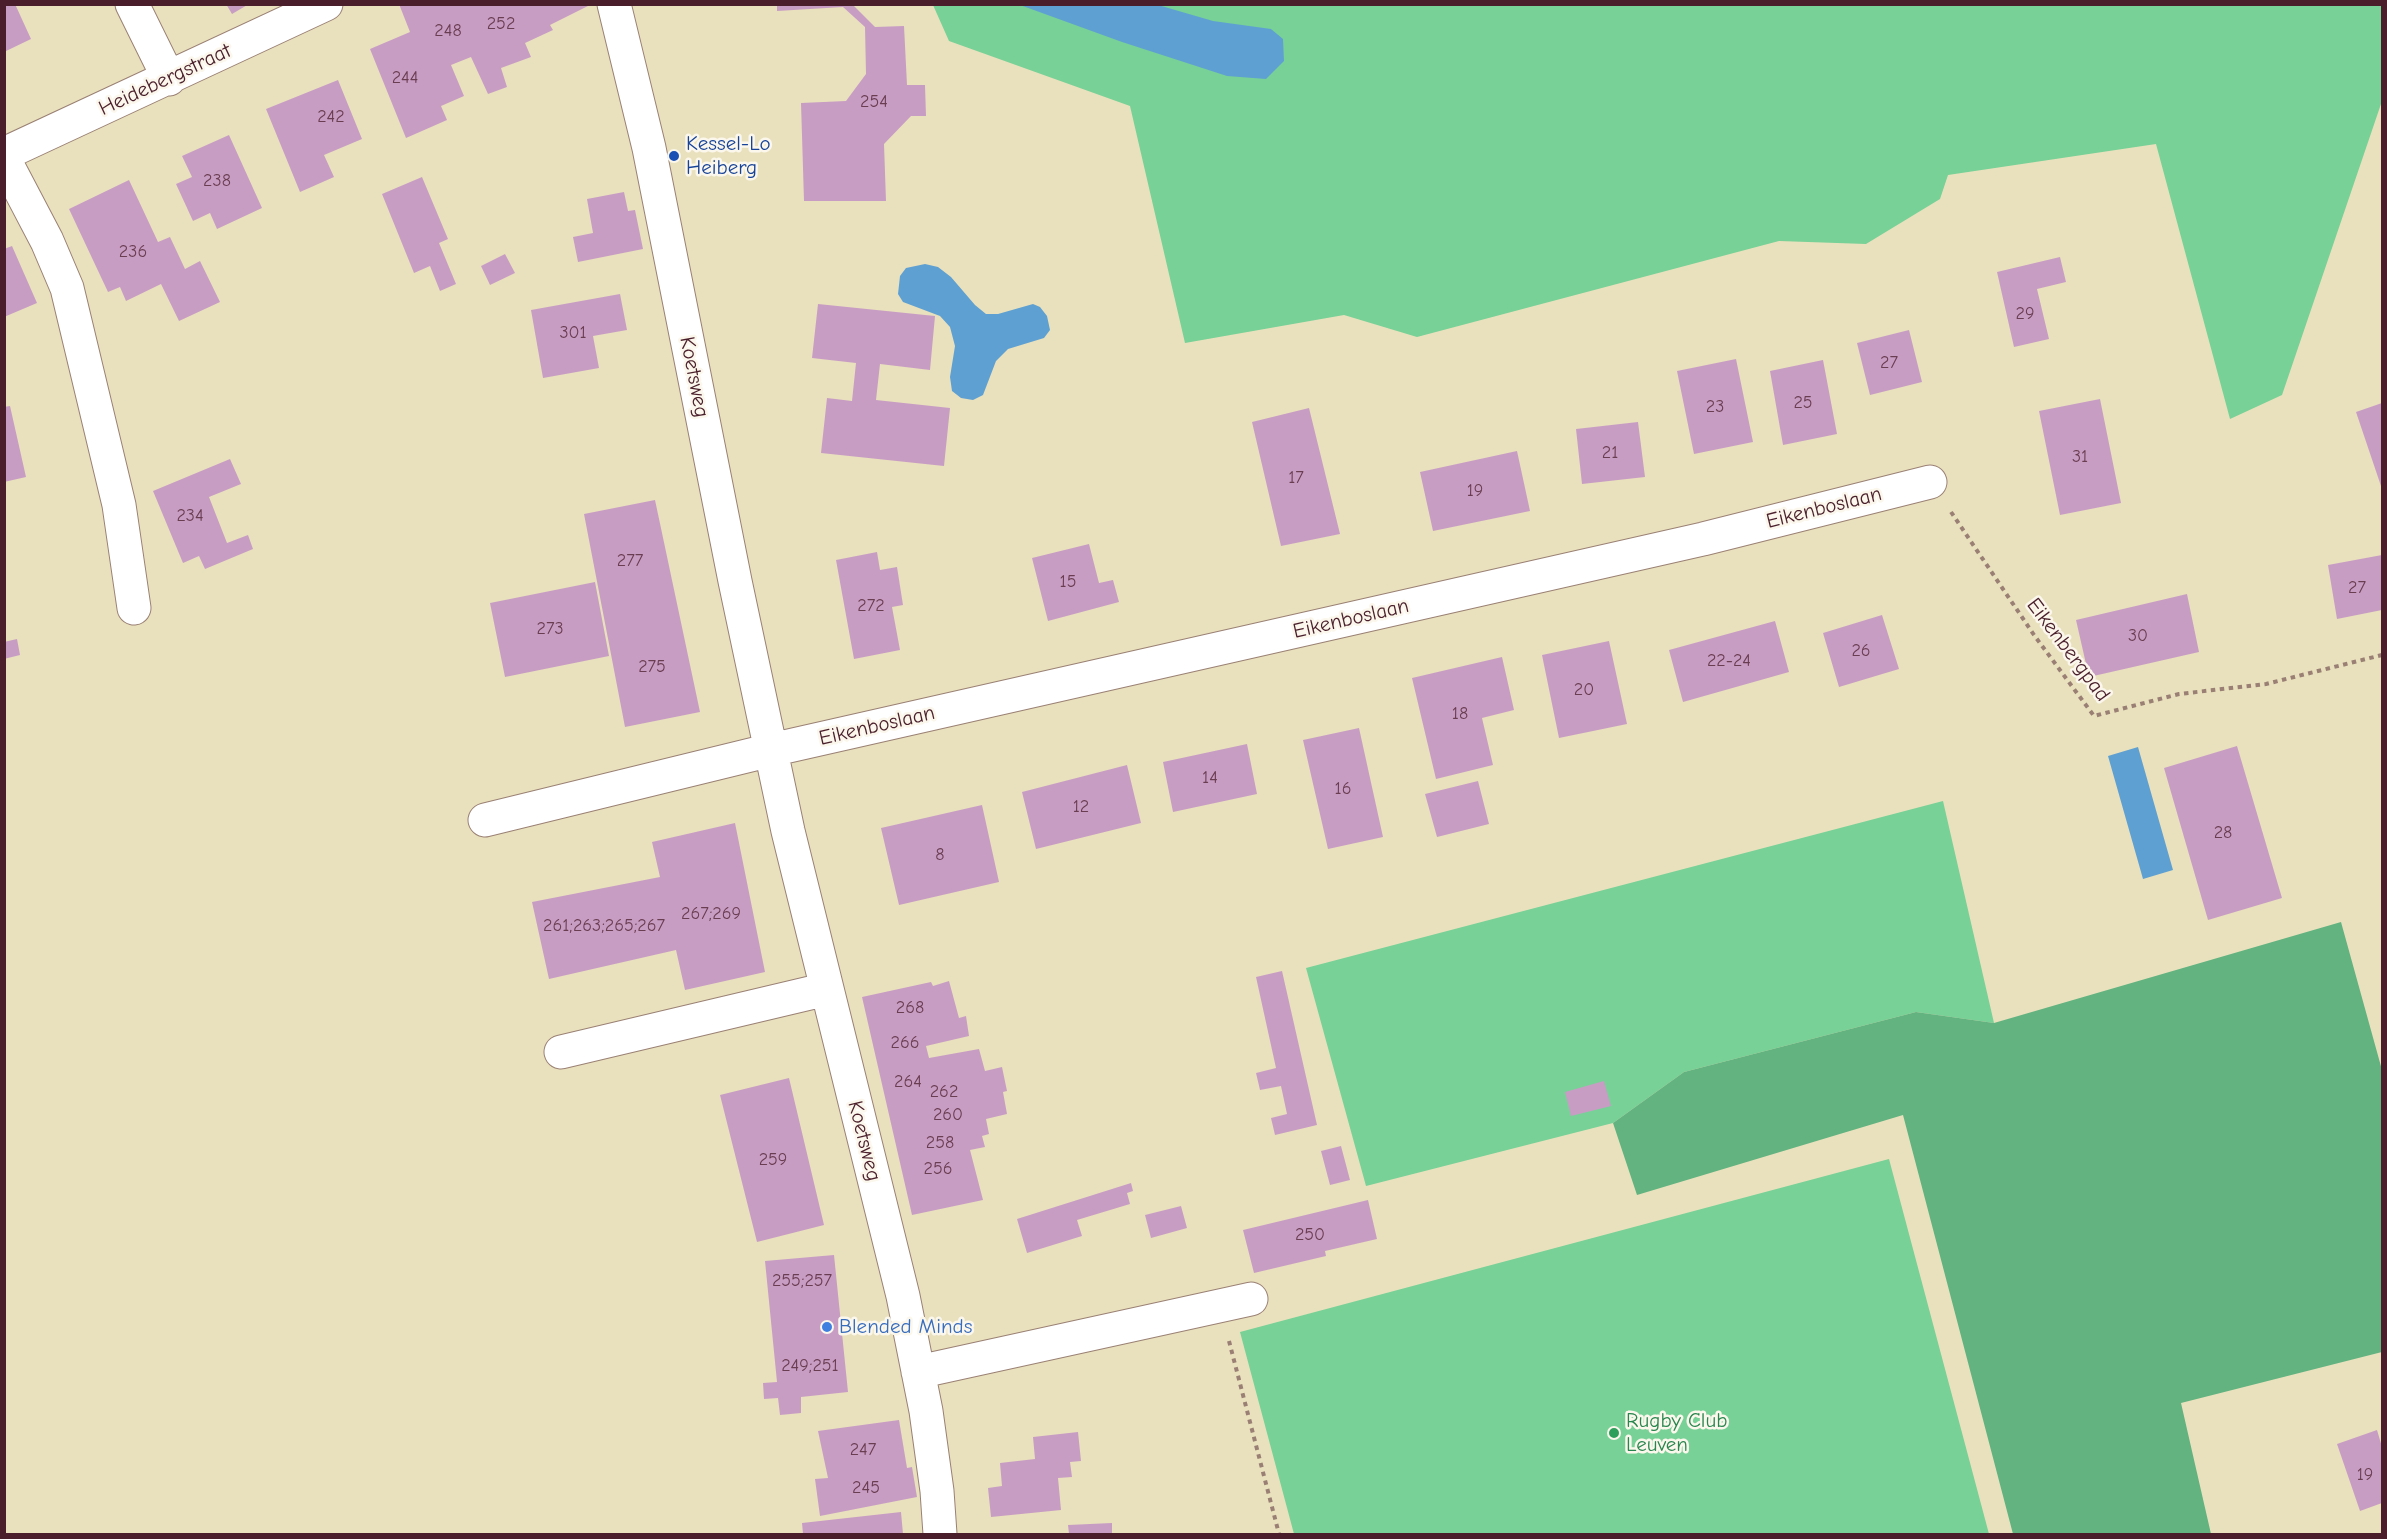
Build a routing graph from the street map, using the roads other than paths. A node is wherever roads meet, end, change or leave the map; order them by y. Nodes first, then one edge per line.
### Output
1 (132, 4) edge
2 (326, 4) edge
3 (614, 4) edge
4 (169, 79) junction
5 (4, 154) edge
6 (4, 159) edge
7 (1930, 482) road end
8 (134, 608) dead end
9 (771, 750) junction
10 (484, 820) dead end
11 (826, 989) junction
12 (561, 1052) dead end
13 (1235, 1303) road end
14 (918, 1372) junction
15 (940, 1534) edge

1 - 4 street
2 - 4 street, Heidebergstraat
3 - 9 street, Koetsweg
4 - 5 street, Heidebergstraat
6 - 8 street
7 - 9 street, Eikenboslaan
9 - 10 street
9 - 11 street, Koetsweg
11 - 12 street
11 - 14 street, Koetsweg
13 - 14 street
14 - 15 street, Koetsweg

